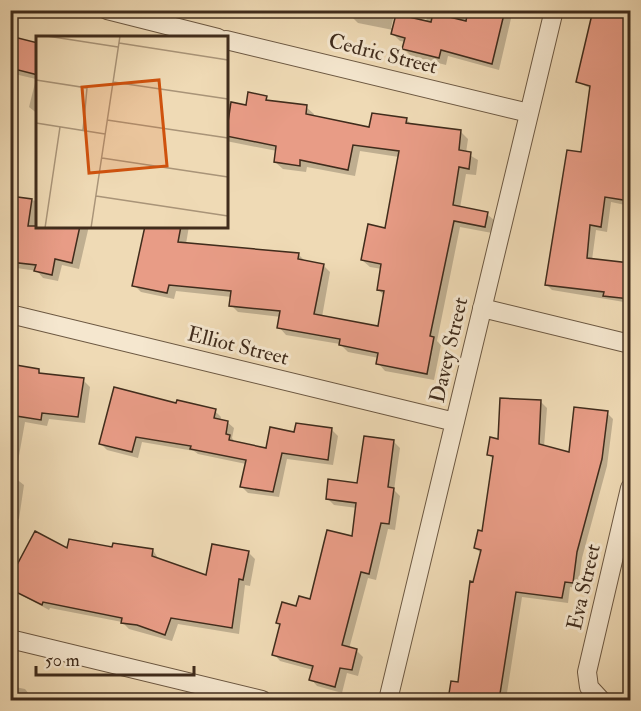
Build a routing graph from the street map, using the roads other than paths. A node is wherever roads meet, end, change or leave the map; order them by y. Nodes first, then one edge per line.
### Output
1 (107, 10) edge
2 (554, 10) edge
3 (210, 36) edge
4 (228, 40) edge
5 (529, 113) junction
6 (482, 308) junction
7 (10, 314) edge
8 (630, 344) edge
9 (455, 423) junction
10 (630, 488) edge
11 (10, 639) edge
12 (598, 698) edge
13 (262, 700) edge
14 (388, 700) edge

1 - 3 street
2 - 5 street, Davey Street
4 - 5 street, Cedric Street
5 - 6 street, Davey Street
6 - 8 street
6 - 9 street, Davey Street
7 - 9 street, Elliot Street
9 - 14 street, Davey Street
10 - 12 street, Eva Street
11 - 13 street

